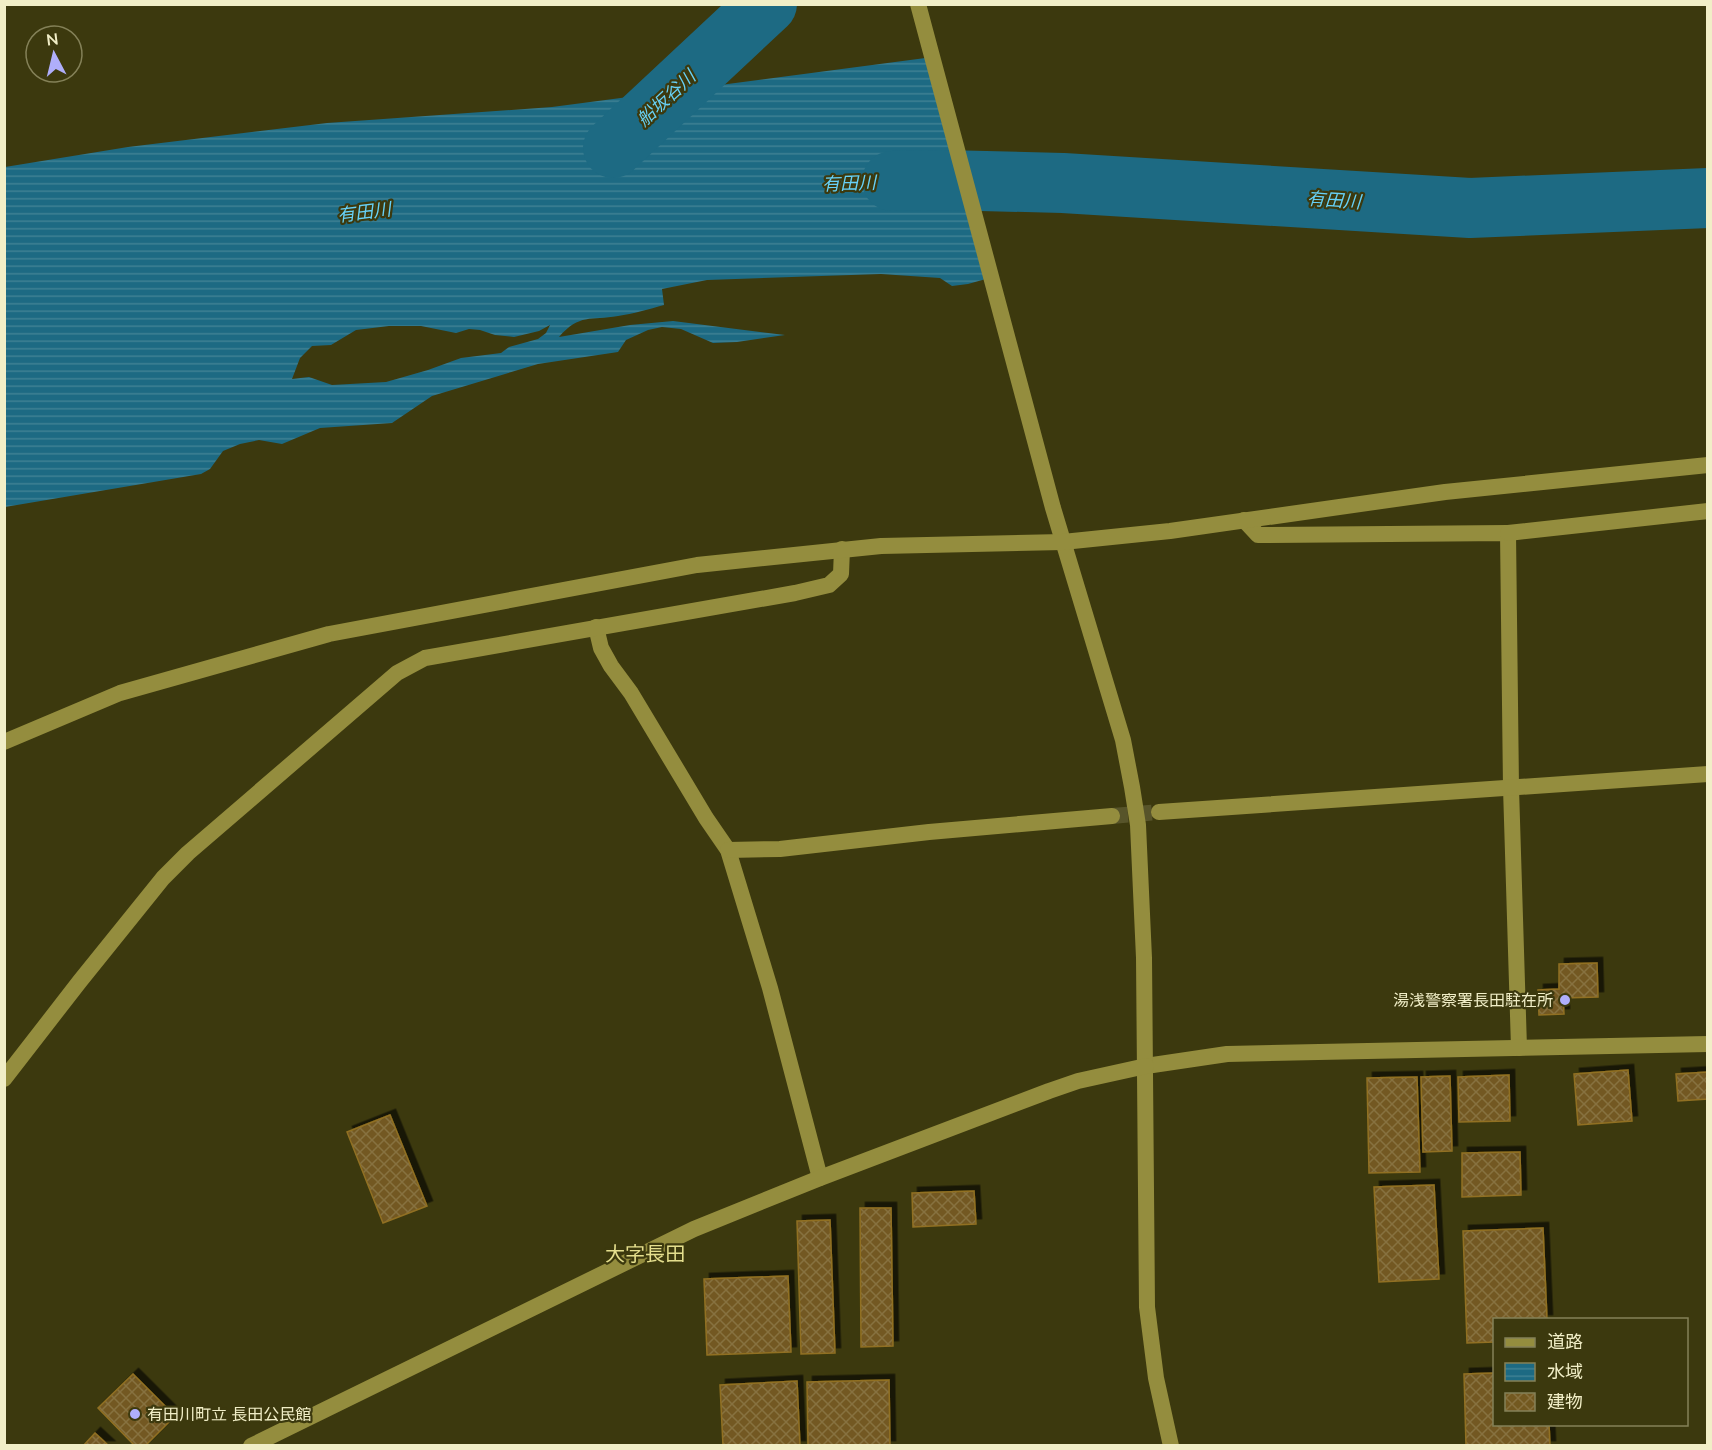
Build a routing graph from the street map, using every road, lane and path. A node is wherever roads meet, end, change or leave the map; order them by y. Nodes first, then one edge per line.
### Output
1 (918, 4) edge
2 (1707, 465) edge
3 (1707, 511) edge
4 (1244, 520) junction
5 (1508, 533) junction
6 (1063, 542) junction
7 (842, 549) junction
8 (596, 627) junction
9 (4, 742) edge
10 (1707, 774) edge
11 (1511, 788) junction
12 (1160, 812) tunnel mouth
13 (1112, 816) tunnel mouth
14 (728, 850) junction
15 (1707, 1044) edge
16 (1519, 1048) junction
17 (1146, 1066) junction
18 (4, 1079) edge
19 (820, 1178) junction
20 (251, 1446) edge
21 (1171, 1446) edge

1 - 6 street
2 - 4 street
3 - 5 street
4 - 5 street
4 - 6 street
5 - 11 street
6 - 7 street
6 - 17 street
7 - 8 street
7 - 9 street
8 - 14 street
8 - 18 street
10 - 11 street
11 - 12 street
11 - 16 street
13 - 14 street
14 - 19 street
15 - 16 street
16 - 17 street
17 - 19 street
17 - 21 street
19 - 20 street

